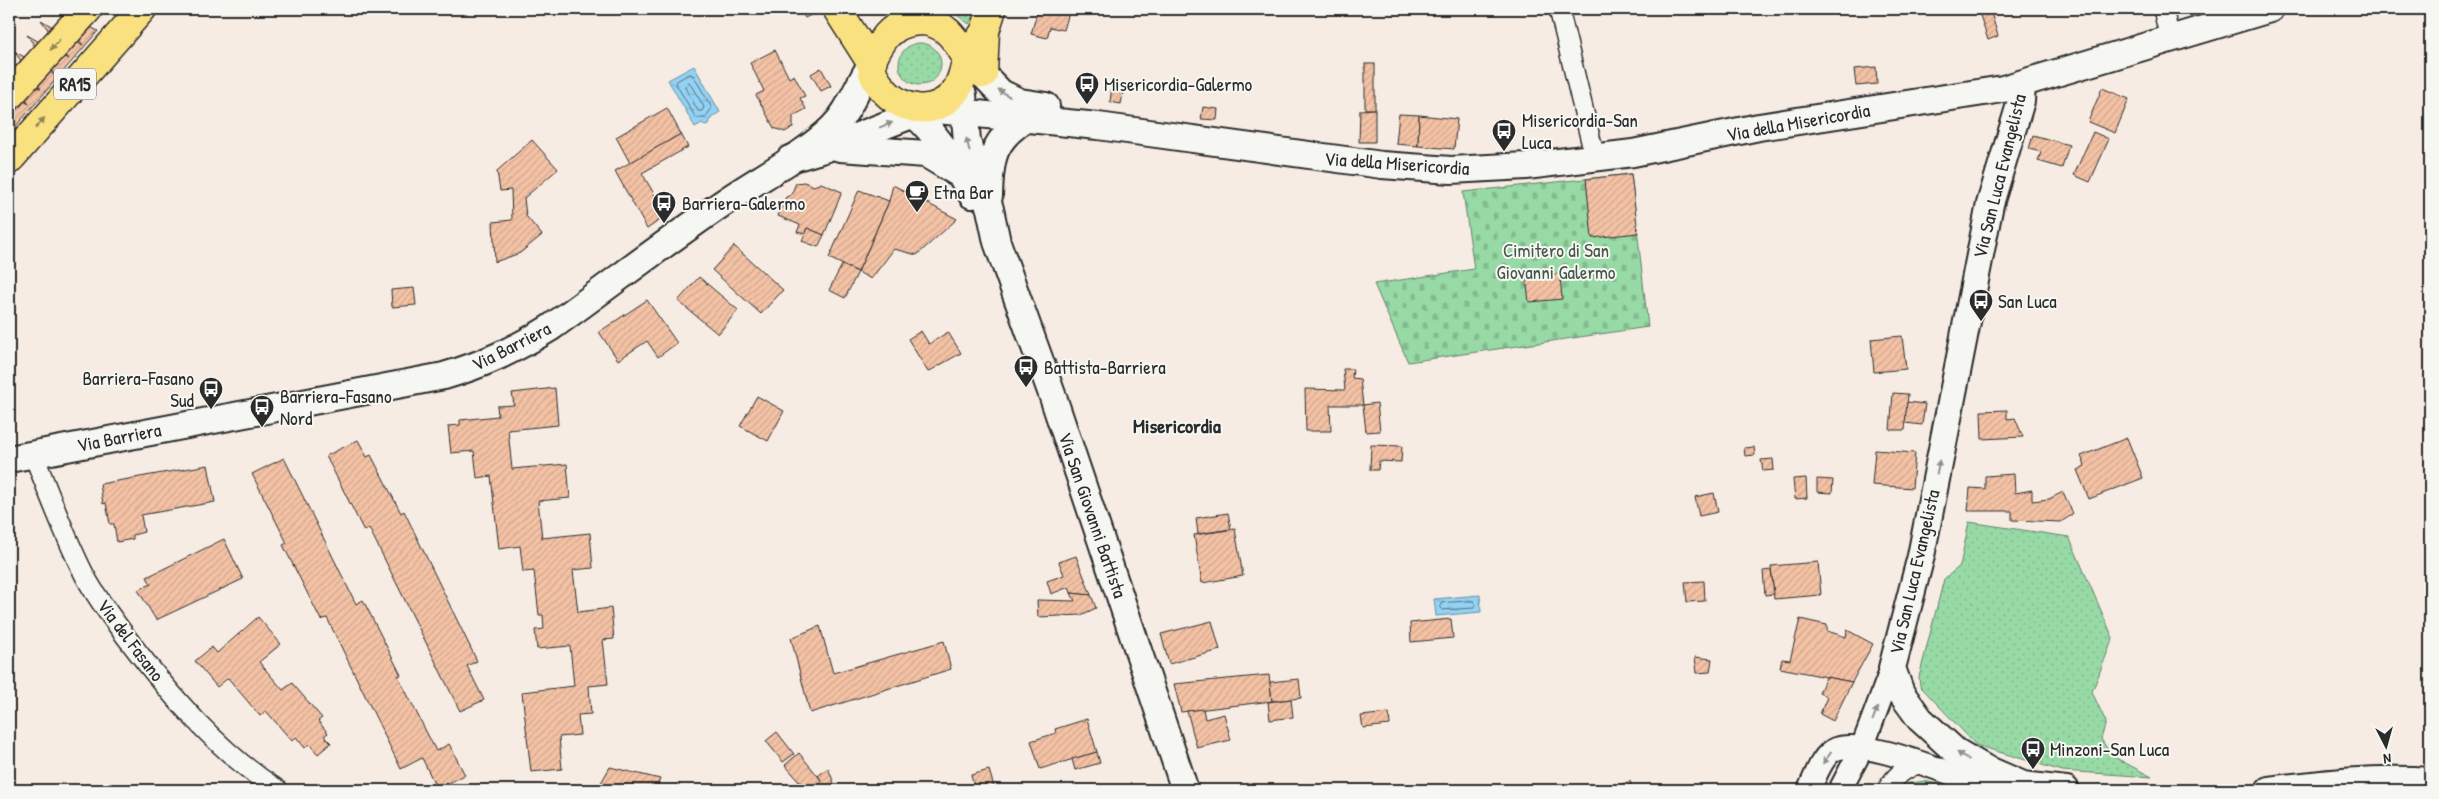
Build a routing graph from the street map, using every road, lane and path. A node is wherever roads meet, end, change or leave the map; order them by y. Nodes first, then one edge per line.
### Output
1 (88, 9) edge
2 (142, 9) edge
3 (837, 9) edge
4 (1559, 9) edge
5 (2162, 9) edge
6 (2270, 9) edge
7 (909, 17) edge
8 (988, 20) edge
9 (2170, 39) junction
10 (971, 69) junction
11 (867, 71) junction
12 (2022, 84) junction
13 (9, 96) edge
14 (915, 109) junction
15 (964, 111) junction
16 (1027, 118) junction
17 (1098, 126) junction
18 (827, 148) junction
19 (1595, 158) junction
20 (790, 159) junction
21 (9, 160) edge
22 (961, 175) junction
23 (990, 209) junction
24 (997, 242) junction
25 (21, 456) edge
26 (1892, 668) junction
27 (1862, 748) junction
28 (1922, 762) junction
29 (2430, 781) edge
30 (2023, 785) junction
31 (278, 790) edge
32 (1186, 790) edge
33 (1809, 790) edge
34 (1840, 790) edge
35 (1887, 790) edge
36 (2066, 790) edge
37 (2269, 790) edge

1 -> 13 main road, RA15
21 -> 2 main road, RA15
3 - 11 main road
4 - 19 street
5 - 9 street
6 - 9 main road, Via San Luca Evangelista
7 - 10 main road
7 - 11 main road
8 - 10 main road
9 - 12 main road, Via San Luca Evangelista
10 - 14 main road
10 - 15 main road
17 -> 10 main road
11 - 14 main road
11 - 20 main road
12 - 19 main road, Via della Misericordia
26 -> 12 main road, Via San Luca Evangelista
14 - 15 main road, Via della Misericordia
18 -> 14 main road
14 - 22 main road
15 - 16 main road, Via della Misericordia
23 -> 15 main road
16 - 17 main road, Via della Misericordia
16 - 23 main road
17 - 19 main road, Via della Misericordia
18 - 20 main road
18 - 22 main road
20 - 25 main road, Via Barriera
22 - 24 main road
23 - 24 main road
24 - 32 main road, Via San Giovanni Battista
25 - 31 street, Via del Fasano
27 -> 26 street
30 -> 26 main road
27 - 28 street
27 -> 33 street
27 - 34 street
28 - 30 street
28 - 35 street
29 - 37 main road
30 - 36 main road

